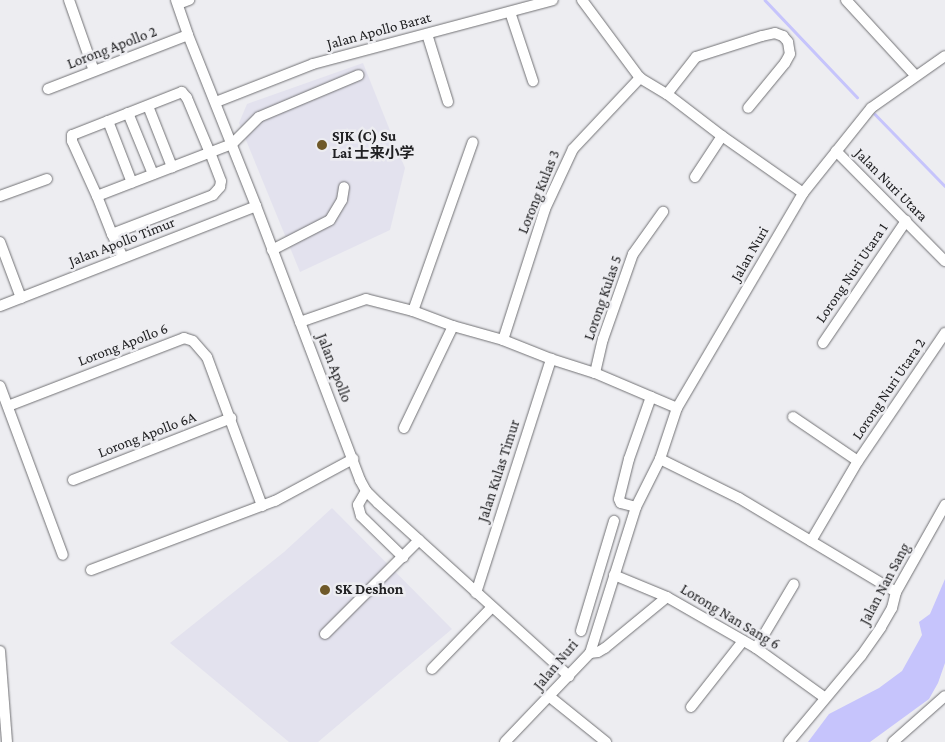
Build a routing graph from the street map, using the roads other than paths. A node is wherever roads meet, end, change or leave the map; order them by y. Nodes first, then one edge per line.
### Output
1 (68, 0) edge
2 (189, 0) edge
3 (553, 0) edge
4 (582, 0) edge
5 (846, 0) edge
6 (177, 2) edge
7 (510, 12) junction
8 (427, 34) junction
9 (188, 35) junction
10 (945, 56) edge
11 (94, 71) junction
12 (359, 75) dead end
13 (915, 76) junction
14 (640, 78) junction
15 (533, 81) dead end
16 (48, 89) dead end
17 (667, 94) junction
18 (216, 102) junction
19 (448, 102) dead end
20 (148, 106) junction
21 (748, 108) dead end
22 (128, 113) junction
23 (108, 121) junction
24 (722, 136) junction
25 (473, 142) dead end
26 (232, 144) junction
27 (836, 151) junction
28 (210, 152) junction
29 (172, 167) junction
30 (153, 174) junction
31 (695, 177) dead end
32 (47, 179) dead end
33 (132, 183) junction
34 (344, 187) dead end
35 (803, 193) junction
36 (0, 196) edge
37 (97, 196) junction
38 (256, 206) junction
39 (663, 212) dead end
40 (906, 221) junction
41 (112, 234) junction
42 (0, 242) edge
43 (272, 250) junction
44 (123, 258) junction
45 (945, 262) edge
46 (21, 298) junction
47 (0, 306) edge
48 (413, 311) junction
49 (300, 322) junction
50 (453, 326) junction
51 (945, 333) edge
52 (502, 340) junction
53 (823, 343) dead end
54 (551, 359) junction
55 (596, 373) junction
56 (0, 386) edge
57 (651, 397) junction
58 (8, 406) junction
59 (677, 408) junction
60 (793, 417) dead end
61 (231, 418) junction
62 (404, 428) dead end
63 (352, 459) junction
64 (660, 460) junction
65 (858, 461) junction
66 (73, 480) dead end
67 (366, 491) junction
68 (262, 506) junction
69 (945, 506) edge
70 (636, 507) junction
71 (614, 521) dead end
72 (608, 538) junction
73 (419, 540) junction
74 (811, 541) junction
75 (624, 544) junction
76 (63, 555) dead end
77 (403, 557) junction
78 (91, 570) dead end
79 (614, 576) junction
80 (794, 584) dead end
81 (476, 592) junction
82 (896, 592) junction
83 (667, 597) junction
84 (492, 607) junction
85 (587, 612) junction
86 (602, 616) junction
87 (580, 631) dead end
88 (325, 634) dead end
89 (743, 641) junction
90 (756, 648) junction
91 (0, 651) edge
92 (590, 653) junction
93 (432, 669) dead end
94 (569, 676) junction
95 (945, 696) edge
96 (550, 697) junction
97 (824, 697) junction
98 (691, 707) dead end
99 (506, 741) edge
100 (7, 742) edge
101 (606, 742) edge
102 (789, 742) edge
103 (893, 742) edge

1 - 11 street
2 - 6 street
3 - 7 street, Jalan Apollo Barat
4 - 14 street
5 - 13 street
6 - 9 street, Jalan Apollo
7 - 8 street, Jalan Apollo Barat
7 - 15 street
8 - 18 street, Jalan Apollo Barat
8 - 19 street
9 - 11 street, Lorong Apollo 2
9 - 18 street, Jalan Apollo
10 - 13 street, Jalan Nuri
11 - 16 street, Lorong Apollo 2
12 - 26 street
13 - 27 street, Jalan Nuri
14 - 17 street
14 - 52 street, Lorong Kulas 3
17 - 21 street
17 - 24 street
18 - 26 street, Jalan Apollo
20 - 22 street
20 - 28 street
20 - 29 street
22 - 23 street
22 - 30 street
23 - 33 street
23 - 37 street
24 - 31 street
24 - 35 street
25 - 48 street
26 - 28 street
26 - 38 street, Jalan Apollo
27 - 35 street, Jalan Nuri
27 - 40 street, Jalan Nuri Utara
28 - 29 street
28 - 41 street
29 - 30 street
30 - 33 street
32 - 36 street
33 - 37 street
34 - 43 street
35 - 59 street, Jalan Nuri
37 - 41 street
38 - 43 street, Jalan Apollo
38 - 44 street, Jalan Apollo Timur
39 - 55 street, Lorong Kulas 5
40 - 45 street, Jalan Nuri Utara
40 - 53 street, Lorong Nuri Utara 1
41 - 44 street
42 - 46 street
43 - 49 street, Jalan Apollo
44 - 46 street, Jalan Apollo Timur
46 - 47 street, Jalan Apollo Timur
48 - 49 street
48 - 50 street
49 - 63 street, Jalan Apollo
50 - 52 street
50 - 62 street
51 - 65 street, Lorong Nuri Utara 2
52 - 54 street
54 - 55 street
54 - 81 street, Jalan Kulas Timur
55 - 57 street
56 - 58 street
57 - 59 street
57 - 70 street
58 - 61 street, Lorong Apollo 6
58 - 76 street
59 - 64 street, Jalan Nuri
60 - 65 street, Lorong Nuri Utara 2
61 - 66 street, Lorong Apollo 6A
61 - 68 street, Lorong Apollo 6
63 - 67 street, Jalan Apollo
63 - 68 street
64 - 70 street, Jalan Nuri
64 - 74 street
65 - 74 street, Lorong Nuri Utara 2
67 - 73 street, Jalan Apollo
67 - 77 street
68 - 78 street
69 - 82 street, Jalan Nan Sang
70 - 75 street, Jalan Nuri
71 - 72 street, Jalan Nuri
72 - 75 street
72 - 85 street, Jalan Nuri
73 - 77 street
73 - 81 street, Jalan Apollo
74 - 82 street
75 - 79 street, Jalan Nuri
77 - 88 street
79 - 83 street, Lorong Nan Sang 6
79 - 86 street, Jalan Nuri
80 - 90 street
81 - 84 street, Jalan Apollo
82 - 97 street, Jalan Nan Sang
83 - 89 street, Lorong Nan Sang 6
83 - 92 street
84 - 93 street
84 - 94 street, Jalan Apollo
85 - 86 street
85 - 87 street, Jalan Nuri
86 - 92 street, Jalan Nuri
89 - 90 street, Lorong Nan Sang 6
89 - 98 street
90 - 97 street, Lorong Nan Sang 6
91 - 100 street
92 - 94 street, Jalan Nuri
94 - 96 street, Jalan Nuri
95 - 103 street
96 - 99 street, Jalan Nuri
96 - 101 street
97 - 102 street, Jalan Nan Sang

